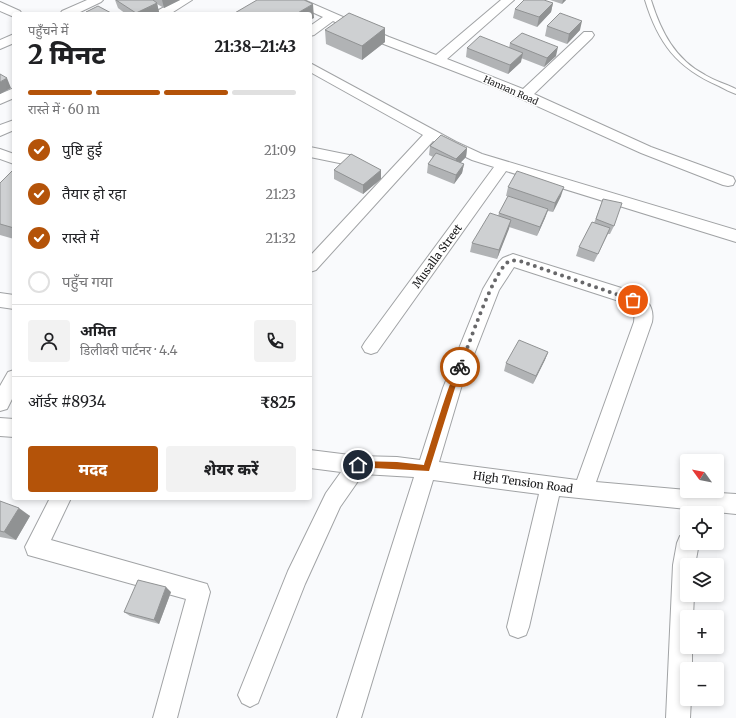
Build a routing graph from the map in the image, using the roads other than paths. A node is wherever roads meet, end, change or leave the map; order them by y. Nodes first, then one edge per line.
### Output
1 (97, 0) edge
2 (186, 0) edge
3 (294, 0) edge
4 (508, 0) edge
5 (648, 0) edge
6 (0, 6) edge
7 (12, 12) edge
8 (70, 12) edge
9 (165, 12) edge
10 (331, 17) junction
11 (312, 31) edge
12 (588, 35) dead end
13 (12, 39) edge
14 (0, 45) edge
15 (438, 60) junction
16 (312, 68) edge
17 (736, 92) edge
18 (12, 93) edge
19 (524, 96) junction
20 (0, 100) edge
21 (12, 125) edge
22 (0, 131) edge
23 (432, 134) junction
24 (312, 152) edge
25 (0, 154) edge
26 (12, 158) edge
27 (349, 160) edge
28 (503, 165) junction
29 (728, 181) dead end
30 (736, 236) edge
31 (312, 264) edge
32 (0, 300) edge
33 (12, 302) edge
34 (372, 347) dead end
35 (12, 382) edge
36 (0, 403) edge
37 (0, 427) edge
38 (12, 428) edge
39 (312, 459) edge
40 (358, 465) junction
41 (427, 469) junction
42 (551, 486) junction
43 (583, 490) junction
44 (60, 500) edge
45 (736, 504) edge
46 (690, 506) edge
47 (710, 506) edge
48 (687, 550) edge
49 (518, 627) dead end
50 (250, 695) dead end
51 (165, 718) edge
52 (349, 718) edge
53 (678, 718) edge

1 - 8 street
2 - 9 street
3 - 10 street, Hannan Road
4 - 15 street
5 - 17 lane
6 - 7 street
10 - 11 street
10 - 15 street, Hannan Road
12 - 19 street
13 - 14 street
15 - 19 street, Hannan Road
16 - 23 street
18 - 20 street
19 - 29 street, Hannan Road
21 - 22 street
23 - 28 street
23 - 31 street
24 - 27 street
25 - 26 street
28 - 30 street
28 - 34 street, Musalla Street
32 - 33 street
35 - 36 street
37 - 38 street
39 - 40 street, High Tension Road
40 - 41 street, High Tension Road
40 - 50 street
41 - 42 street, High Tension Road
41 - 43 street
41 - 52 street
42 - 43 street, High Tension Road
42 - 49 street
43 - 46 street, High Tension Road
44 - 51 street
45 - 47 street, High Tension Road
48 - 53 street

